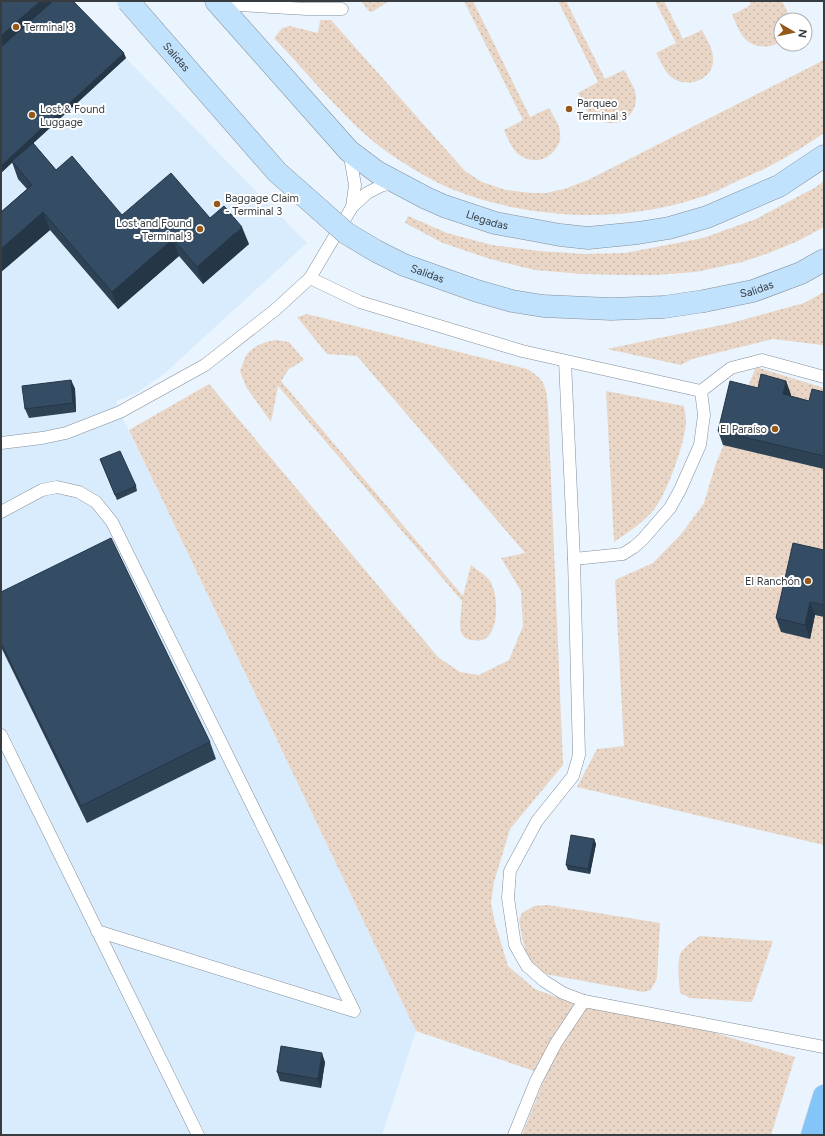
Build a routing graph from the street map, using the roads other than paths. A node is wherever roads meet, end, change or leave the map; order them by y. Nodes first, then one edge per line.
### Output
1 (128, 1) edge
2 (217, 2) edge
3 (342, 9) dead end
4 (349, 151) junction
5 (824, 156) edge
6 (397, 183) junction
7 (352, 207) junction
8 (824, 260) edge
9 (310, 278) junction
10 (565, 361) junction
11 (824, 377) edge
12 (701, 391) junction
13 (1, 443) edge
14 (1, 512) edge
15 (574, 559) junction
16 (1, 735) edge
17 (97, 931) junction
18 (584, 1001) junction
19 (824, 1047) edge
20 (824, 1096) edge
21 (198, 1135) edge
22 (514, 1135) edge
23 (812, 1135) edge

1 - 8 main road, Salidas, bridge
2 - 3 lane
2 - 4 main road, Llegadas
4 - 6 main road, Llegadas
4 - 7 lane
5 - 6 main road, Llegadas
6 - 7 lane
7 - 9 lane
9 - 10 lane
9 - 13 lane
10 - 12 lane
10 - 15 lane
11 - 12 lane
12 - 15 lane
14 - 17 lane
15 - 18 lane
16 - 17 lane
17 - 21 lane
18 - 19 lane
18 - 22 lane
20 - 23 main road

